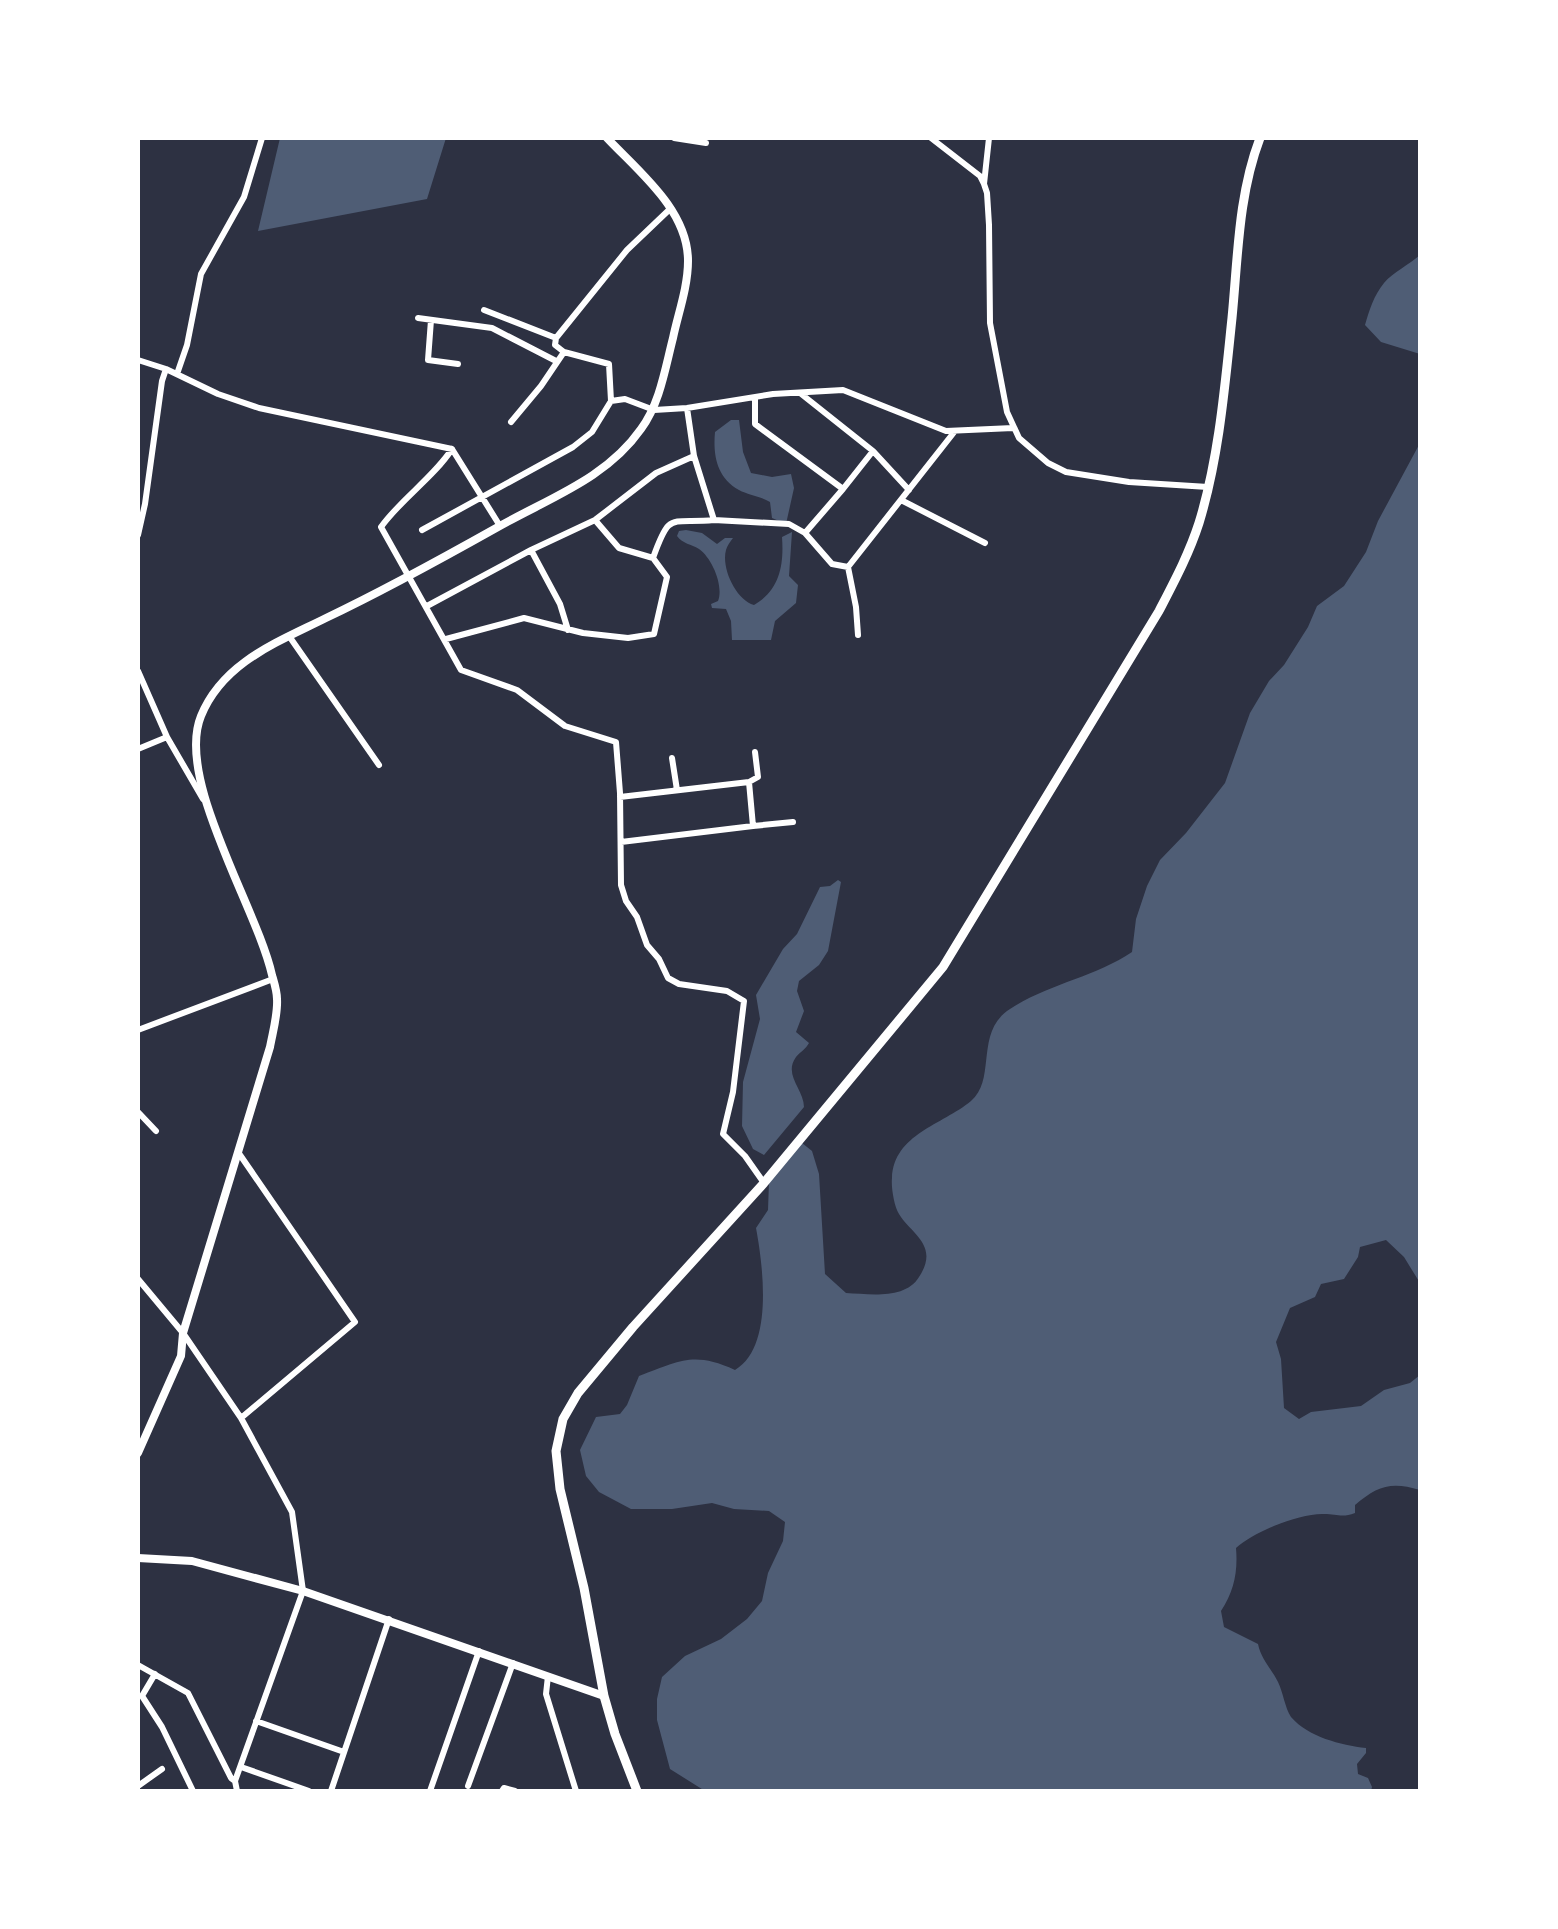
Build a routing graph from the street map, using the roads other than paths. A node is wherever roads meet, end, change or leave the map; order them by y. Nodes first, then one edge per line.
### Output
1 (262, 138) edge
2 (607, 138) edge
3 (674, 138) edge
4 (931, 138) edge
5 (989, 138) edge
6 (1260, 138) edge
7 (706, 143) dead end
8 (984, 184) junction
9 (671, 208) junction
10 (484, 310) dead end
11 (418, 318) dead end
12 (431, 320) junction
13 (556, 338) junction
14 (564, 352) junction
15 (138, 360) edge
16 (556, 361) junction
17 (458, 364) dead end
18 (166, 369) junction
19 (177, 374) junction
20 (800, 393) junction
21 (755, 397) junction
22 (611, 401) junction
23 (687, 408) junction
24 (654, 410) junction
25 (511, 422) dead end
26 (1013, 428) junction
27 (955, 431) junction
28 (452, 449) junction
29 (873, 451) junction
30 (694, 456) junction
31 (1208, 487) junction
32 (843, 489) junction
33 (909, 490) junction
34 (483, 499) junction
35 (901, 500) junction
36 (595, 520) junction
37 (714, 520) junction
38 (500, 526) junction
39 (422, 530) dead end
40 (805, 533) junction
41 (138, 535) edge
42 (985, 543) dead end
43 (531, 550) junction
44 (653, 558) junction
45 (848, 567) junction
46 (411, 577) junction
47 (427, 606) junction
48 (568, 630) junction
49 (858, 635) dead end
50 (289, 636) junction
51 (446, 639) junction
52 (138, 671) edge
53 (167, 737) junction
54 (138, 749) edge
55 (755, 752) dead end
56 (672, 758) dead end
57 (379, 765) dead end
58 (749, 782) junction
59 (677, 790) junction
60 (620, 797) junction
61 (209, 813) junction
62 (793, 822) dead end
63 (753, 826) junction
64 (621, 842) junction
65 (273, 979) junction
66 (138, 1030) edge
67 (138, 1112) edge
68 (156, 1131) dead end
69 (238, 1152) junction
70 (764, 1183) junction
71 (138, 1279) edge
72 (183, 1333) junction
73 (241, 1418) junction
74 (139, 1449) edge
75 (138, 1558) edge
76 (303, 1591) junction
77 (389, 1619) junction
78 (479, 1651) junction
79 (513, 1663) junction
80 (138, 1665) edge
81 (155, 1674) junction
82 (548, 1676) junction
83 (604, 1696) junction
84 (140, 1697) edge
85 (256, 1721) junction
86 (344, 1752) junction
87 (241, 1767) junction
88 (162, 1769) dead end
89 (235, 1781) junction
90 (138, 1786) edge
91 (468, 1786) dead end
92 (193, 1791) edge
93 (237, 1791) edge
94 (309, 1791) edge
95 (331, 1791) edge
96 (430, 1791) edge
97 (502, 1791) edge
98 (515, 1791) edge
99 (576, 1791) edge
100 (637, 1791) edge

1 - 19 street
2 - 9 street
3 - 7 street
4 - 8 street
5 - 8 street
6 - 31 main road
8 - 26 street
9 - 13 street
9 - 24 street
10 - 13 street
11 - 12 street
12 - 16 street
12 - 17 street
13 - 14 street
14 - 16 street
14 - 22 street
15 - 18 street
16 - 25 street
18 - 19 street
18 - 41 street
19 - 28 street
20 - 21 street
20 - 27 street
20 - 29 street
21 - 23 street
21 - 32 street
22 - 24 street
22 - 34 street
23 - 24 street
23 - 30 street
24 - 38 street
26 - 27 street
26 - 31 street
27 - 33 street
28 - 34 street
28 - 46 street
29 - 32 street
29 - 33 street
30 - 36 street
30 - 37 street
31 - 70 main road
32 - 40 street
33 - 35 street
34 - 38 street
34 - 39 street
35 - 42 street
35 - 45 street
36 - 43 street
36 - 44 street
37 - 40 street
37 - 44 street
38 - 46 street
40 - 45 street
43 - 47 street
43 - 48 street
44 - 48 street
45 - 49 street
46 - 47 street
46 - 50 street
47 - 51 street
48 - 51 street
50 - 57 street
50 - 61 street
51 - 60 street
52 - 53 street
53 - 54 street
53 - 61 street
55 - 58 street
56 - 59 street
58 - 59 street
58 - 63 street
59 - 60 street
60 - 64 street
61 - 65 street
62 - 63 street
63 - 64 street
64 - 70 street
65 - 66 street
65 - 69 street
67 - 68 street
69 - 72 street
69 - 73 street
70 - 83 main road
71 - 72 street
72 - 73 street
72 - 74 street
73 - 76 street
75 - 76 street
76 - 77 street
76 - 85 street
77 - 78 street
77 - 86 street
78 - 79 street
78 - 96 street
79 - 82 street
79 - 91 street
80 - 81 street
81 - 84 street
81 - 89 street
82 - 83 street
82 - 99 street
83 - 100 main road
84 - 92 street
85 - 86 street
85 - 87 street
86 - 95 street
87 - 89 street
87 - 94 street
88 - 90 street
89 - 93 street
97 - 98 street

